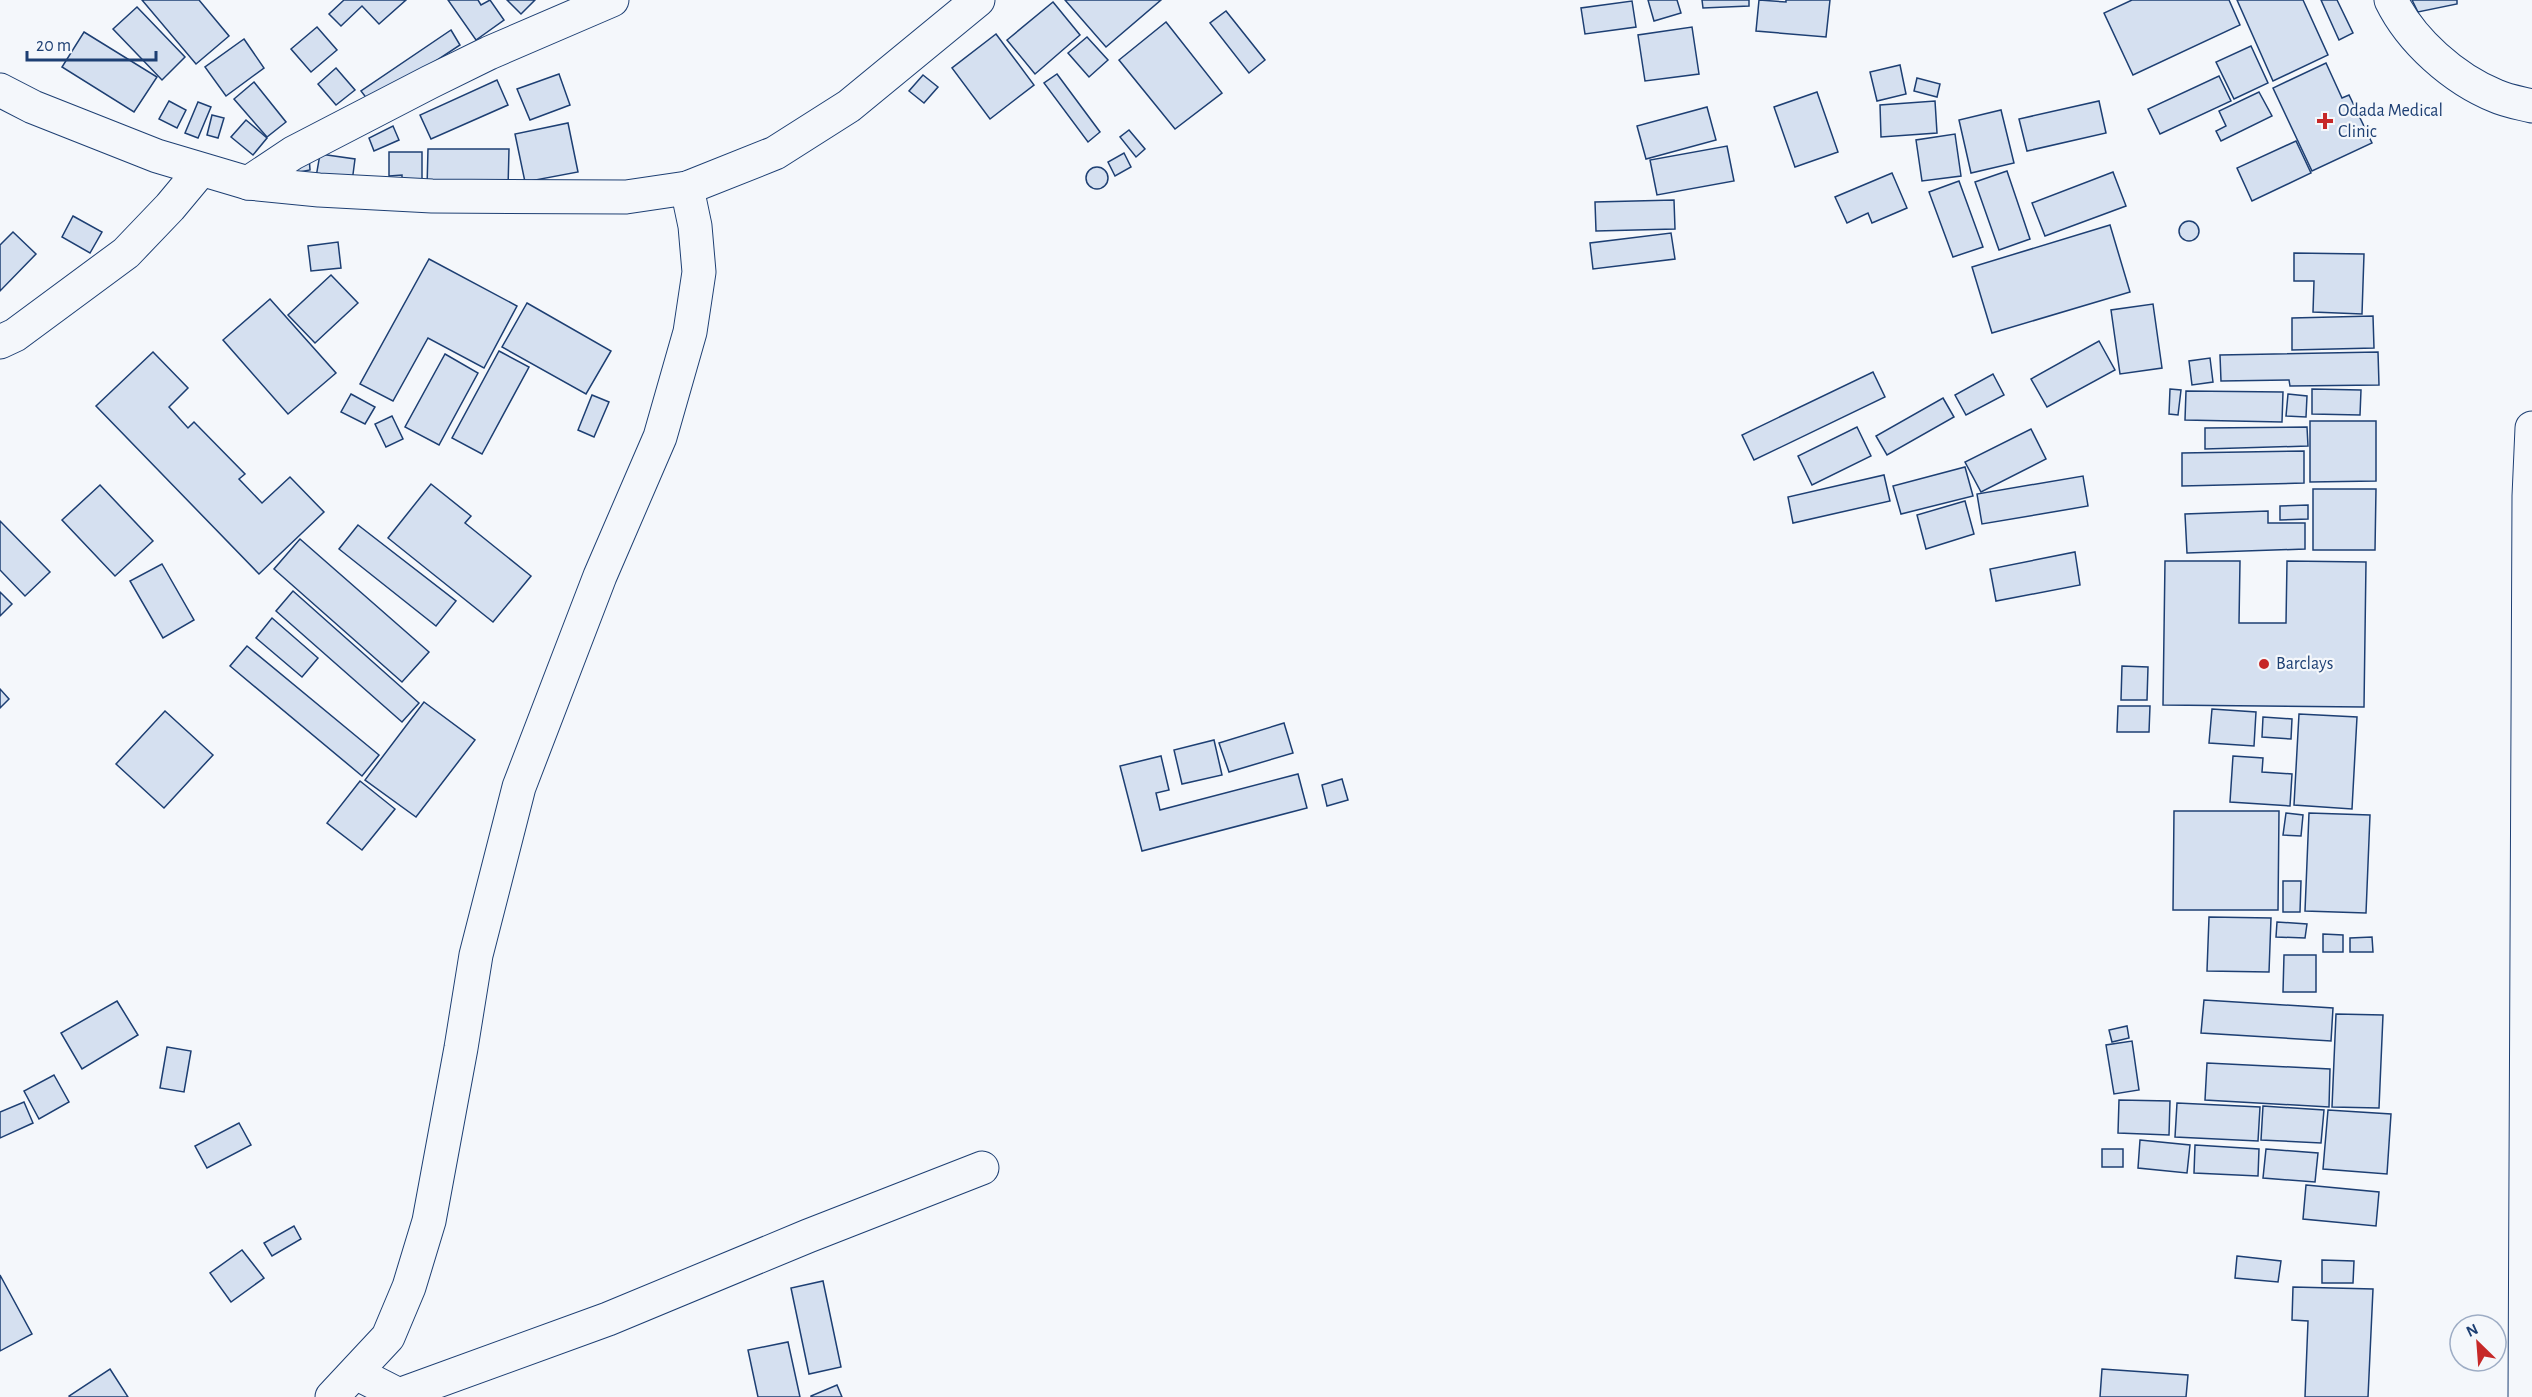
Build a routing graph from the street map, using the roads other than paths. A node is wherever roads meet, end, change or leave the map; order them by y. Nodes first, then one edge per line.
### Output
1 (612, 0) edge
2 (978, 0) edge
3 (2391, 0) edge
4 (0, 90) edge
5 (2532, 106) edge
6 (200, 171) junction
7 (248, 183) junction
8 (687, 188) junction
9 (5, 346) edge
10 (2532, 428) edge
11 (982, 1168) dead end
12 (356, 1373) junction
13 (332, 1397) edge
14 (2525, 1397) edge

1 - 7 main road
2 - 8 main road
3 - 5 main road
4 - 6 main road
6 - 7 main road
6 - 9 main road
7 - 8 main road
8 - 12 main road
10 - 14 main road
11 - 12 main road
12 - 13 main road

